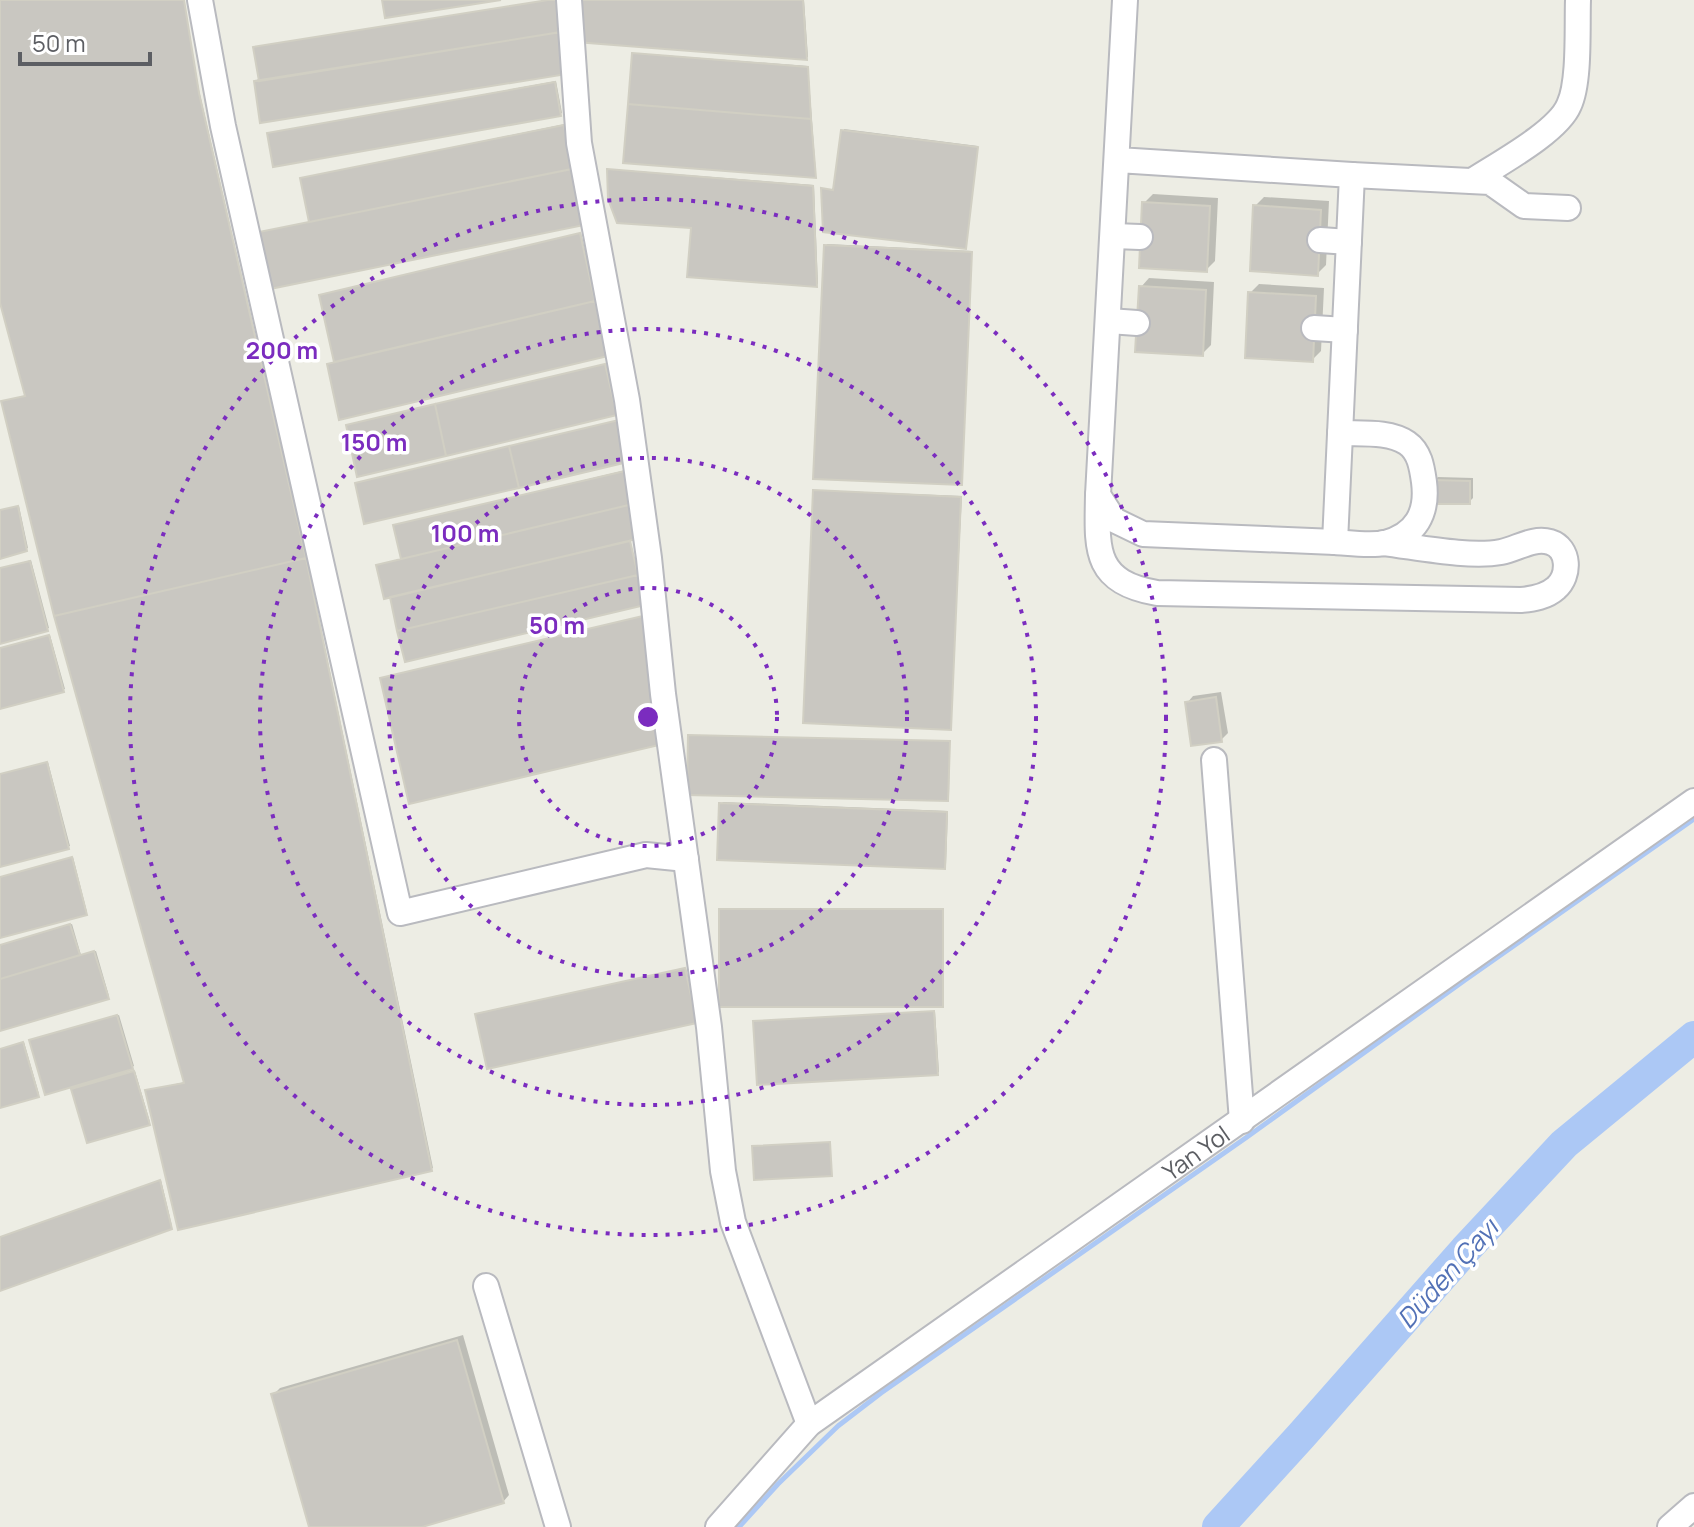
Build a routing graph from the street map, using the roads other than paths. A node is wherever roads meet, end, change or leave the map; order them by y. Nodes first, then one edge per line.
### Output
1 (200, 0) edge
2 (569, 0) edge
3 (1125, 0) edge
4 (1578, 0) edge
5 (1118, 160) junction
6 (1352, 175) junction
7 (1472, 181) junction
8 (1568, 208) dead end
9 (1114, 236) junction
10 (1140, 237) dead end
11 (1320, 240) dead end
12 (1349, 242) junction
13 (1109, 321) junction
14 (1137, 323) dead end
15 (1314, 328) dead end
16 (1345, 330) junction
17 (1340, 433) junction
18 (1098, 495) junction
19 (1335, 542) junction
20 (1383, 543) junction
21 (1214, 760) dead end
22 (1694, 801) edge
23 (686, 859) junction
24 (1242, 1121) junction
25 (486, 1286) dead end
26 (809, 1424) junction
27 (1694, 1506) edge
28 (558, 1527) edge
29 (718, 1527) edge
30 (1670, 1527) edge

1 - 23 street
2 - 23 street
3 - 5 street
4 - 7 street
5 - 6 street
5 - 9 street
6 - 7 street
6 - 12 street
7 - 8 street
9 - 10 street
9 - 13 street
11 - 12 street
12 - 16 street
13 - 14 street
13 - 18 street
15 - 16 street
16 - 17 street
17 - 19 street
17 - 20 street
18 - 19 street
18 - 20 street
19 - 20 street
21 - 24 street
22 - 24 street, Yan Yol
23 - 26 street
24 - 26 street, Yan Yol
25 - 28 street
26 - 29 street, Yan Yol
27 - 30 street

